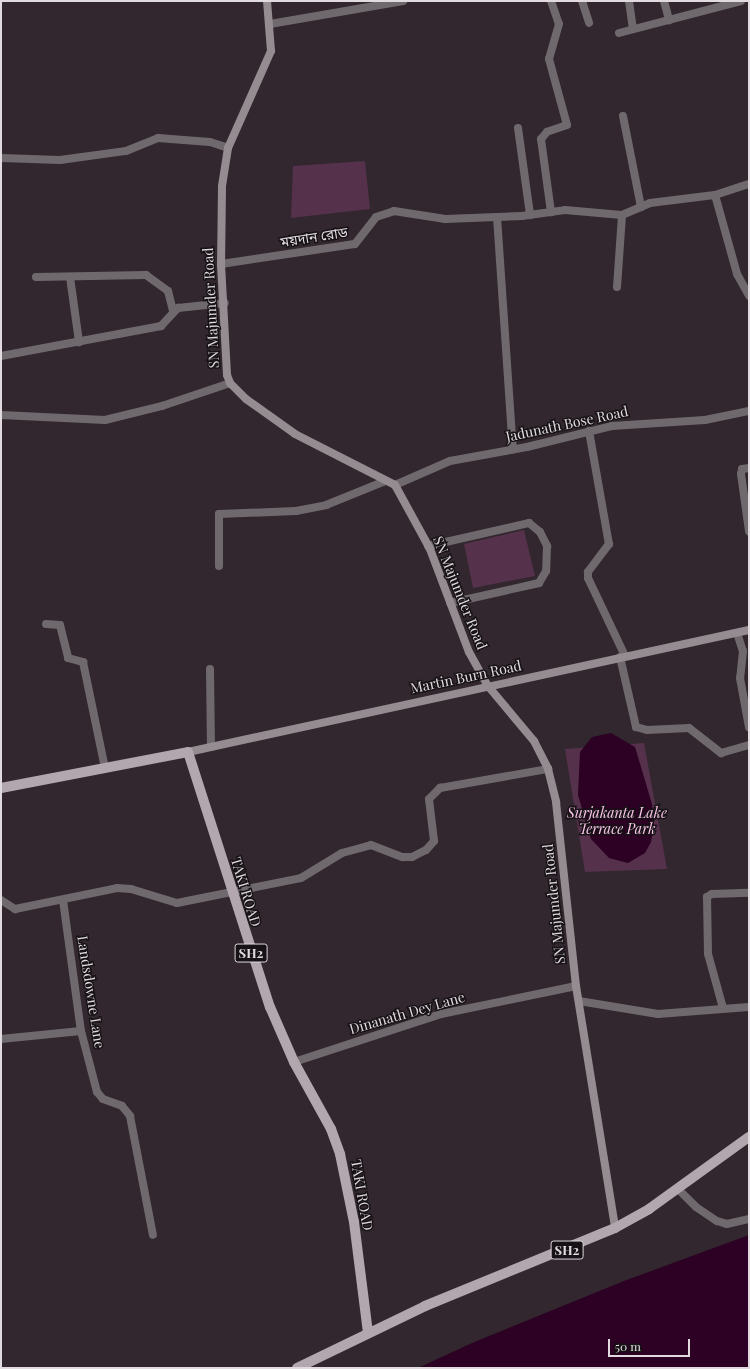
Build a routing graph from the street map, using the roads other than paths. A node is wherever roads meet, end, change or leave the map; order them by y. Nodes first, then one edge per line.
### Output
1 (266, 1) edge
2 (402, 1) edge
3 (551, 1) edge
4 (582, 1) edge
5 (629, 1) edge
6 (664, 1) edge
7 (741, 1) edge
8 (669, 20) junction
9 (589, 23) dead end
10 (270, 24) junction
11 (633, 29) junction
12 (619, 33) dead end
13 (623, 116) dead end
14 (518, 128) dead end
15 (228, 148) junction
16 (1, 158) edge
17 (749, 184) edge
18 (715, 195) junction
19 (641, 207) junction
20 (551, 212) junction
21 (530, 215) junction
22 (622, 215) junction
23 (497, 217) junction
24 (221, 264) junction
25 (36, 277) dead end
26 (70, 277) junction
27 (616, 287) dead end
28 (749, 296) edge
29 (224, 303) junction
30 (173, 311) junction
31 (79, 342) junction
32 (1, 356) edge
33 (230, 384) junction
34 (749, 411) edge
35 (1, 415) edge
36 (589, 431) junction
37 (513, 449) junction
38 (749, 468) edge
39 (385, 481) junction
40 (395, 485) junction
41 (749, 531) edge
42 (428, 546) junction
43 (219, 566) dead end
44 (450, 603) junction
45 (46, 624) dead end
46 (749, 630) edge
47 (737, 633) junction
48 (622, 656) junction
49 (210, 669) dead end
50 (488, 686) junction
51 (749, 727) edge
52 (749, 745) edge
53 (211, 747) junction
54 (188, 752) junction
55 (105, 768) junction
56 (548, 769) junction
57 (1, 788) edge
58 (231, 893) junction
59 (749, 893) edge
60 (1, 900) edge
61 (63, 900) junction
62 (576, 986) junction
63 (579, 1001) junction
64 (749, 1007) edge
65 (723, 1008) junction
66 (82, 1031) junction
67 (1, 1039) edge
68 (294, 1062) junction
69 (749, 1137) edge
70 (678, 1188) junction
71 (749, 1219) edge
72 (615, 1228) junction
73 (153, 1235) dead end
74 (368, 1334) junction
75 (297, 1368) edge

1 - 10 main road, SN Majumder Road
2 - 10 street
3 - 20 street
4 - 9 street
5 - 11 street
6 - 8 street
7 - 8 street
8 - 11 street
10 - 15 main road, SN Majumder Road
11 - 12 street
13 - 19 street
14 - 21 street
15 - 16 street
15 - 24 main road, SN Majumder Road
17 - 18 street
18 - 19 street
18 - 28 street
19 - 22 street
20 - 21 street, ময়দান রোড
20 - 22 street, ময়দান রোড
21 - 23 street, ময়দান রোড
22 - 27 street
23 - 24 street, ময়দান রোড
23 - 37 street
24 - 29 main road, SN Majumder Road
25 - 26 street
26 - 30 street
26 - 31 street
29 - 30 street
29 - 33 main road, SN Majumder Road
30 - 31 street
31 - 32 street
33 - 35 street
33 - 39 main road, SN Majumder Road
34 - 36 street, Jadunath Bose Road
36 - 37 street, Jadunath Bose Road
36 - 48 street
37 - 40 street, Jadunath Bose Road
38 - 41 street
39 - 40 main road, SN Majumder Road
39 - 43 street
40 - 42 main road, SN Majumder Road
42 - 44 main road, SN Majumder Road
42 - 44 street
44 - 50 main road, SN Majumder Road
45 - 55 street
46 - 47 main road, Martin Burn Road
47 - 48 main road, Martin Burn Road
47 - 51 street
48 - 50 main road, Martin Burn Road
48 - 52 street
49 - 53 street
50 - 53 main road, Martin Burn Road
50 - 56 main road, SN Majumder Road
53 - 54 main road, Martin Burn Road
54 - 55 main road
54 - 58 main road, TAKI ROAD / SH2
55 - 57 main road
56 - 58 street
56 - 62 main road, SN Majumder Road
58 - 61 street
58 - 68 main road, TAKI ROAD / SH2
59 - 65 street
60 - 61 street
61 - 66 street, Landsdowne Lane
62 - 63 main road, SN Majumder Road
62 - 68 street, Dinanath Dey Lane
63 - 65 street
63 - 72 main road, SN Majumder Road
64 - 65 street
66 - 67 street
66 - 73 street, Landsdowne Lane
68 - 74 main road, TAKI ROAD / SH2
69 - 70 main road, SH2
70 - 71 street
70 - 72 main road, SH2
72 - 74 main road, SH2
74 - 75 main road

